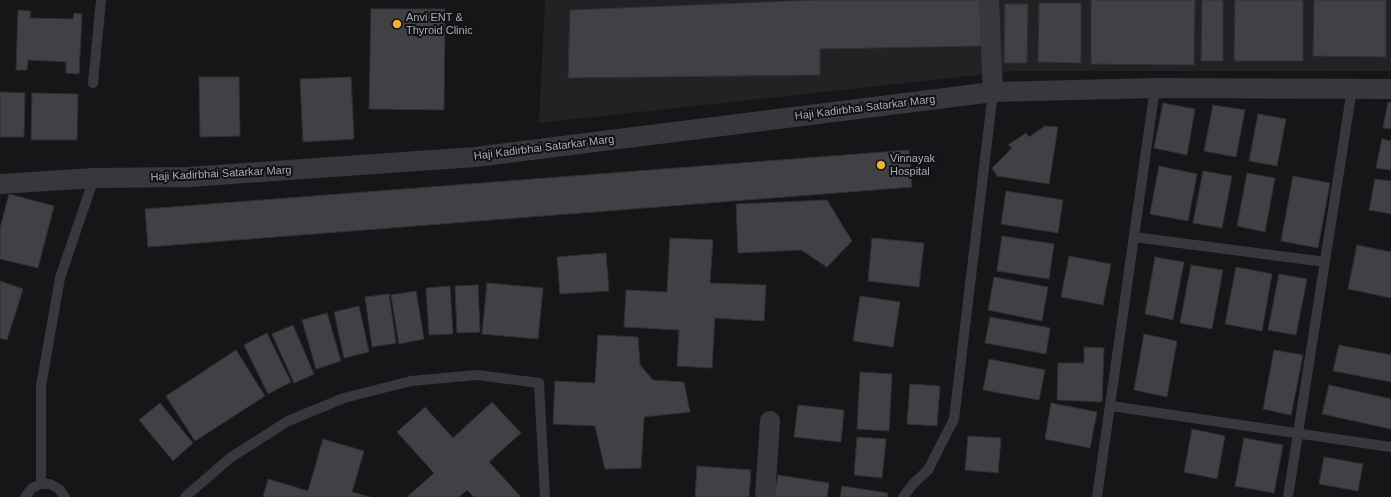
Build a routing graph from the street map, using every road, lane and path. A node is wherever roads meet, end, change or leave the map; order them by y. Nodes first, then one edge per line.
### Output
1 (101, 0) edge
2 (989, 0) edge
3 (93, 83) dead end
4 (1155, 88) junction
5 (1391, 88) edge
6 (1352, 89) junction
7 (993, 92) junction
8 (94, 178) junction
9 (0, 184) edge
10 (1134, 237) junction
11 (1324, 262) junction
12 (1111, 406) junction
13 (770, 421) dead end
14 (1297, 432) junction
15 (1391, 447) edge
16 (41, 484) junction
17 (25, 497) edge
18 (65, 497) edge
19 (185, 497) edge
20 (545, 497) edge
21 (765, 497) edge
22 (904, 497) edge
23 (1097, 497) edge
24 (1288, 497) edge

1 - 3 lane
2 - 7 street
4 - 6 street, Haji Kadirbhai Satarkar Marg
4 - 7 street, Haji Kadirbhai Satarkar Marg
4 - 10 lane
5 - 6 street, Haji Kadirbhai Satarkar Marg
6 - 11 lane
7 - 8 street, Haji Kadirbhai Satarkar Marg
7 - 22 lane
8 - 9 street, Haji Kadirbhai Satarkar Marg
8 - 16 lane
10 - 11 lane
10 - 12 lane
11 - 14 lane
12 - 14 lane
12 - 23 lane
13 - 21 street
14 - 15 lane
14 - 24 lane
16 - 17 lane
16 - 18 lane
19 - 20 lane

